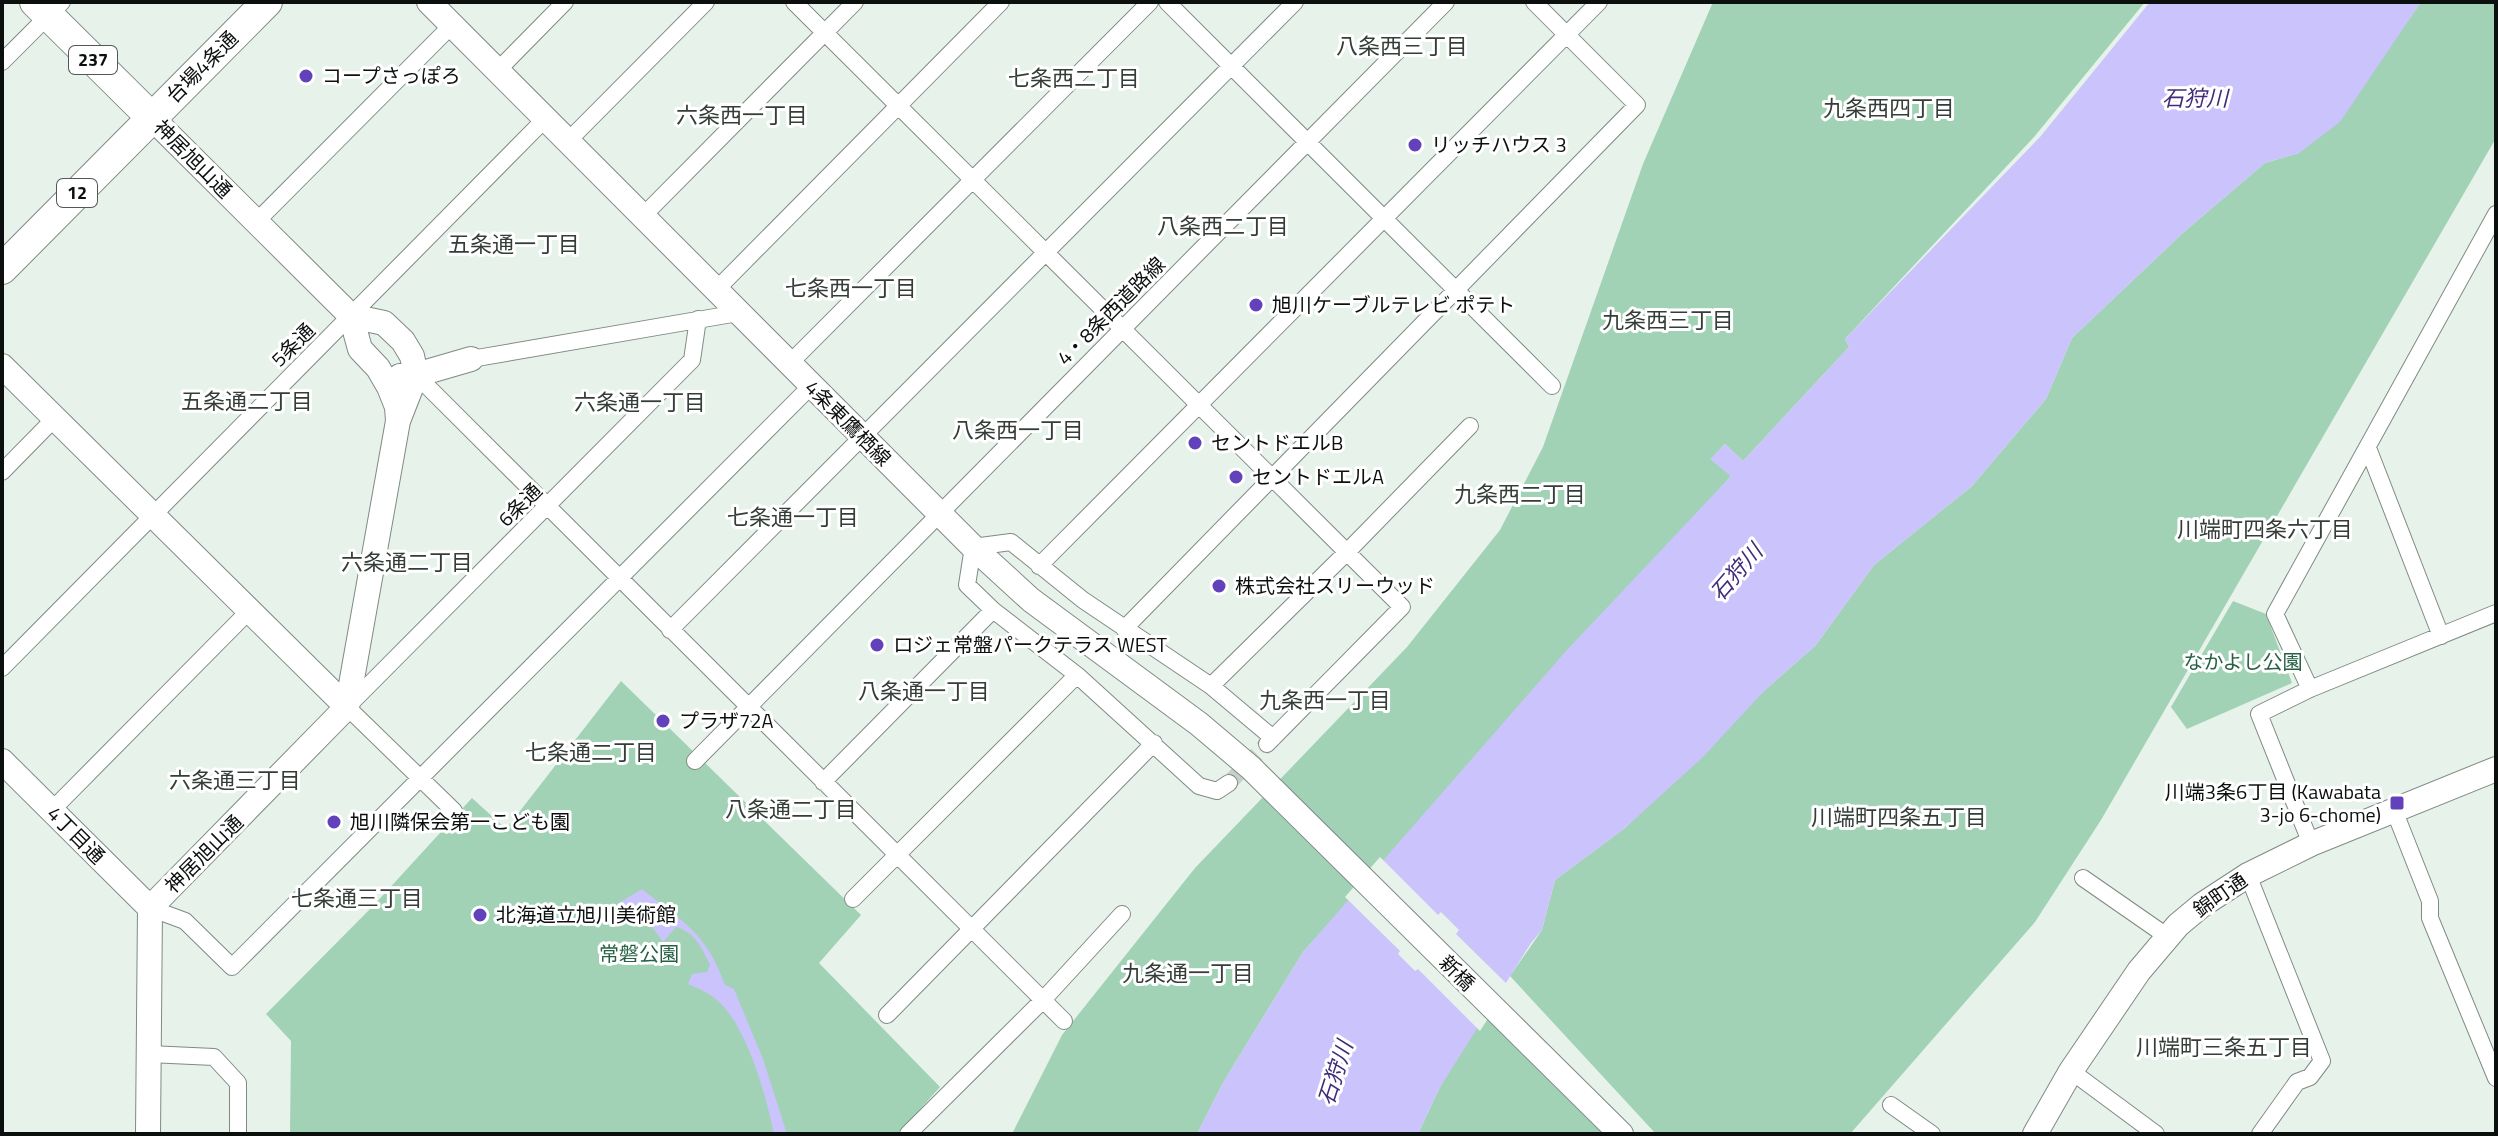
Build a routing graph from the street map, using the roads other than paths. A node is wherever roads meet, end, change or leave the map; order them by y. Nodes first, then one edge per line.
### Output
1 (267, 2) edge
2 (430, 2) edge
3 (565, 2) edge
4 (706, 2) edge
5 (794, 2) edge
6 (855, 2) edge
7 (1001, 2) edge
8 (1150, 2) edge
9 (1167, 2) edge
10 (1295, 2) edge
11 (1446, 2) edge
12 (1534, 2) edge
13 (1599, 2) edge
14 (48, 6) edge
15 (452, 25) junction
16 (825, 32) junction
17 (1567, 33) junction
18 (2, 62) edge
19 (1231, 66) junction
20 (497, 71) junction
21 (898, 106) junction
22 (152, 118) junction
23 (545, 119) junction
24 (567, 142) junction
25 (1307, 142) junction
26 (973, 180) junction
27 (642, 217) junction
28 (1384, 218) junction
29 (256, 222) junction
30 (2494, 223) edge
31 (1046, 253) junction
32 (2, 269) edge
33 (1455, 289) junction
34 (715, 291) junction
35 (738, 313) junction
36 (351, 316) junction
37 (698, 319) junction
38 (1122, 328) junction
39 (403, 341) junction
40 (471, 359) junction
41 (789, 364) junction
42 (2, 366) edge
43 (378, 368) junction
44 (416, 375) junction
45 (811, 386) junction
46 (1552, 386) dead end
47 (1199, 405) junction
48 (55, 418) junction
49 (398, 421) junction
50 (1470, 426) dead end
51 (863, 437) junction
52 (2368, 448) junction
53 (2, 472) edge
54 (1273, 478) junction
55 (547, 507) junction
56 (939, 512) junction
57 (152, 514) junction
58 (973, 547) junction
59 (1347, 552) junction
60 (1039, 566) junction
61 (618, 578) junction
62 (993, 610) junction
63 (249, 611) junction
64 (2496, 613) edge
65 (1124, 629) junction
66 (670, 630) junction
67 (2441, 636) junction
68 (2, 668) edge
69 (1077, 675) junction
70 (1211, 686) junction
71 (2310, 689) junction
72 (749, 706) junction
73 (347, 707) junction
74 (1154, 743) junction
75 (2, 761) edge
76 (695, 761) dead end
77 (2496, 769) edge
78 (420, 778) junction
79 (823, 782) junction
80 (1223, 787) dead end
81 (52, 810) junction
82 (2394, 810) junction
83 (454, 811) dead end
84 (1296, 812) joint
85 (2311, 844) junction
86 (897, 854) junction
87 (2248, 875) junction
88 (2083, 878) dead end
89 (853, 899) dead end
90 (150, 908) junction
91 (1122, 914) dead end
92 (971, 930) junction
93 (2168, 937) junction
94 (1042, 1001) junction
95 (887, 1015) dead end
96 (1064, 1021) dead end
97 (149, 1054) junction
98 (2071, 1071) junction
99 (2496, 1078) edge
100 (1891, 1105) dead end
101 (148, 1134) edge
102 (238, 1134) edge
103 (908, 1134) edge
104 (1621, 1134) edge
105 (1932, 1134) edge
106 (2035, 1134) edge
107 (2156, 1134) edge
108 (2260, 1134) edge

1 - 22 highway, 台場4条通 / 12
2 - 15 street, 4条東鷹栖線
3 - 20 street
4 - 24 street
5 - 16 street
6 - 16 street
7 - 21 street
8 - 26 street
9 - 19 street
10 - 19 street
11 - 25 street, 4・8条西道路線
12 - 17 street
13 - 17 street
14 - 18 street
14 - 22 highway, 神居旭山通 / 237
15 - 20 street, 4条東鷹栖線
15 - 29 street
16 - 21 street
16 - 27 street
17 - 28 street
17 - 33 street
19 - 25 street
19 - 31 street
20 - 23 street, 4条東鷹栖線
21 - 26 street
21 - 34 street
22 - 29 street, 神居旭山通
22 - 32 highway, 台場4条通 / 12
23 - 24 street, 4条東鷹栖線
23 - 36 street, 5条通
24 - 27 street, 4条東鷹栖線
25 - 28 street
25 - 38 street, 4・8条西道路線
26 - 31 street
26 - 41 street
27 - 34 street, 4条東鷹栖線
28 - 33 street
28 - 47 street
29 - 36 street, 神居旭山通
30 - 52 street
31 - 38 street
31 - 51 street
33 - 46 street
33 - 54 street
34 - 35 street, 4条東鷹栖線
35 - 37 street
35 - 41 street, 4条東鷹栖線
36 - 39 street, 神居旭山通
36 - 43 street, 神居旭山通
36 - 57 street, 5条通
37 - 40 street
37 - 55 street, 6条通
38 - 47 street
38 - 56 street, 4・8条西道路線
39 - 40 street, 神居旭山通
39 - 44 street
40 - 44 street
41 - 45 street, 4条東鷹栖線
42 - 48 street
43 - 44 street
43 - 49 street, 神居旭山通
44 - 49 street, 神居旭山通
44 - 55 street
45 - 51 street, 4条東鷹栖線
45 - 61 street
47 - 54 street
47 - 60 street
48 - 53 street
48 - 57 street
49 - 73 street, 神居旭山通
50 - 59 street
51 - 56 street, 4条東鷹栖線
51 - 66 street
52 - 67 street
52 - 71 street
54 - 59 street
54 - 65 street
55 - 61 street
55 - 73 street, 6条通
56 - 58 street, 4条東鷹栖線
56 - 72 street, 4・8条西道路線
57 - 63 street
57 - 68 street, 5条通
58 - 60 street
58 - 62 street
58 - 84 street, 4条東鷹栖線
59 - 70 street
59 - 70 street
60 - 65 street
61 - 66 street
61 - 78 street
62 - 69 street
62 - 79 street
63 - 73 street
63 - 81 street
64 - 67 street
65 - 70 street
66 - 72 street
67 - 71 street
69 - 74 street
69 - 86 street
71 - 85 street
72 - 76 street, 4・8条西道路線
72 - 79 street
73 - 78 street
73 - 90 street, 神居旭山通
74 - 80 street
74 - 92 street
75 - 81 street, 4丁目通
77 - 82 street, 錦町通
78 - 83 street
78 - 90 street
79 - 86 street
81 - 90 street, 4丁目通
82 - 85 street, 錦町通
82 - 99 street
84 - 104 street, 新橋
85 - 87 street, 錦町通
86 - 89 street
86 - 92 street
87 - 93 street, 錦町通
87 - 108 street
88 - 93 street
90 - 97 street, 神居旭山通
91 - 94 street
92 - 94 street
92 - 95 street
93 - 98 street, 錦町通
94 - 96 street
94 - 103 street
97 - 101 street, 神居旭山通
97 - 102 street
98 - 106 street, 錦町通
98 - 107 street
100 - 105 street

